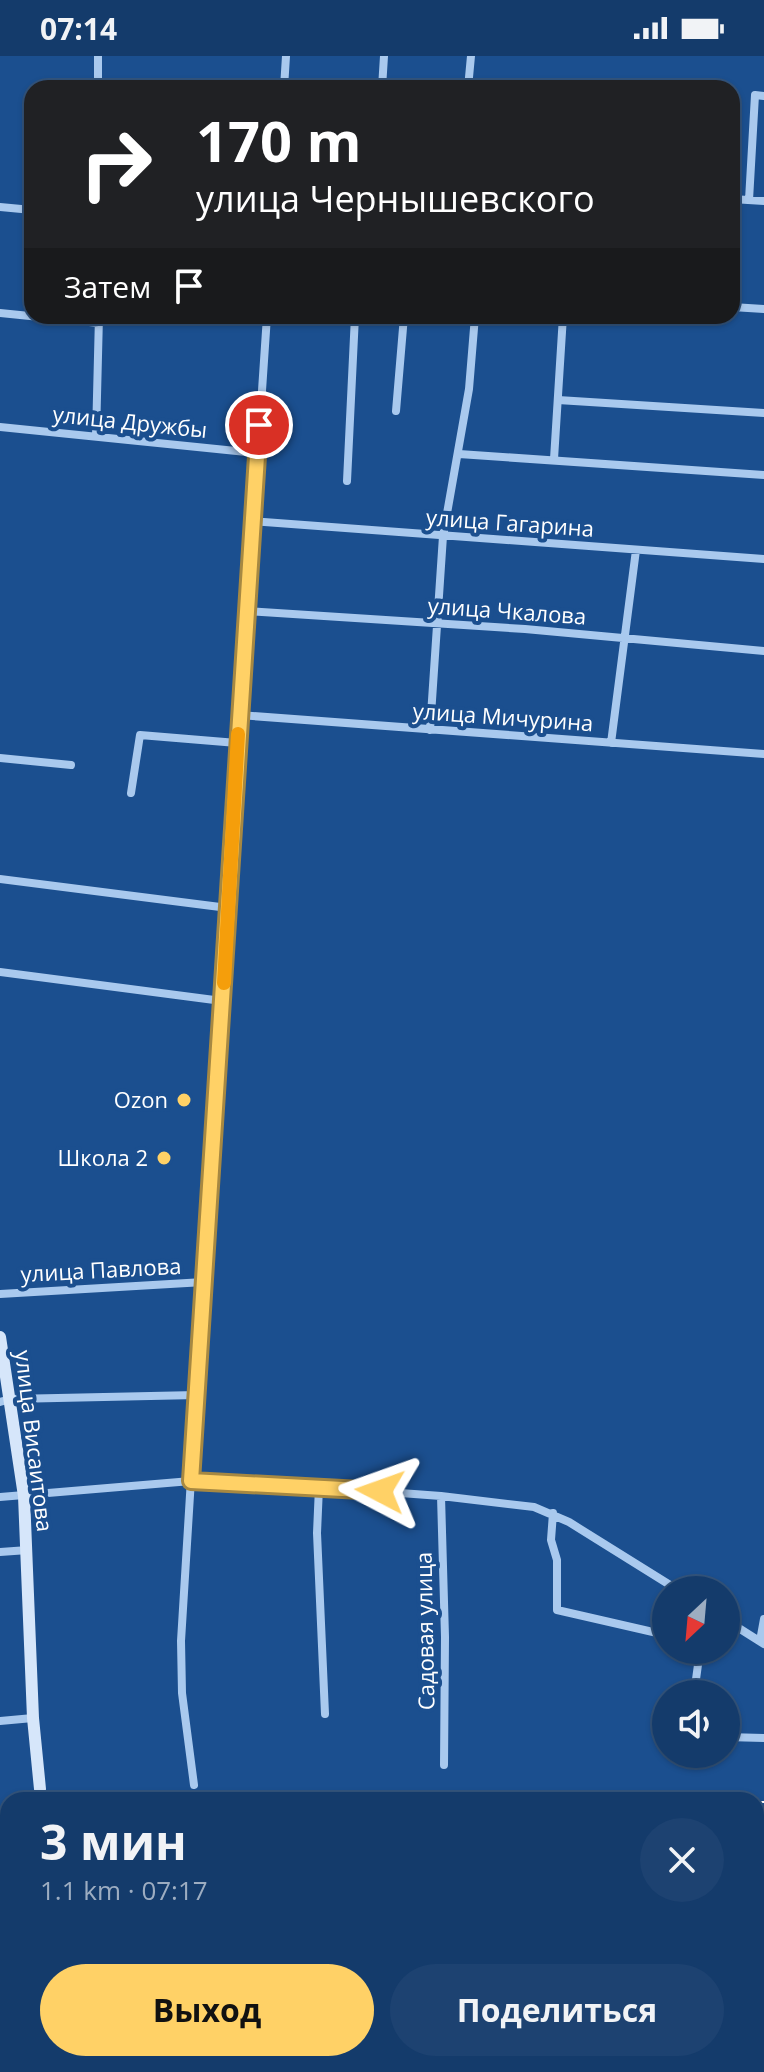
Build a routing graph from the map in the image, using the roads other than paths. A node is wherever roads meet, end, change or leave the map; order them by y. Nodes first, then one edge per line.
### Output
1 (98, 56) edge
2 (286, 56) edge
3 (384, 56) edge
4 (471, 56) edge
5 (98, 80) edge
6 (284, 80) edge
7 (382, 80) edge
8 (469, 80) edge
9 (760, 95) edge
10 (740, 199) edge
11 (749, 200) junction
12 (764, 201) edge
13 (0, 207) edge
14 (24, 209) edge
15 (740, 308) edge
16 (764, 309) edge
17 (0, 313) edge
18 (24, 315) edge
19 (99, 324) edge
20 (266, 324) edge
21 (355, 324) edge
22 (403, 324) edge
23 (474, 324) edge
24 (563, 324) edge
25 (558, 400) junction
26 (396, 411) dead end
27 (764, 413) edge
28 (0, 427) edge
29 (96, 436) junction
30 (257, 453) junction
31 (459, 454) junction
32 (554, 459) junction
33 (764, 475) edge
34 (347, 481) dead end
35 (252, 521) junction
36 (443, 536) junction
37 (636, 550) junction
38 (764, 559) edge
39 (246, 611) junction
40 (438, 624) junction
41 (624, 637) junction
42 (764, 651) edge
43 (239, 715) junction
44 (430, 730) junction
45 (237, 743) junction
46 (611, 743) junction
47 (764, 754) edge
48 (0, 758) edge
49 (71, 765) dead end
50 (131, 793) dead end
51 (0, 879) edge
52 (228, 908) junction
53 (0, 972) edge
54 (222, 1001) junction
55 (204, 1282) junction
56 (0, 1294) edge
57 (0, 1337) edge
58 (197, 1395) junction
59 (5, 1401) edge
60 (191, 1481) junction
61 (319, 1487) junction
62 (24, 1496) junction
63 (441, 1496) junction
64 (0, 1497) edge
65 (553, 1513) junction
66 (28, 1550) junction
67 (0, 1552) edge
68 (655, 1576) edge
69 (764, 1619) edge
70 (740, 1629) edge
71 (652, 1632) edge
72 (762, 1643) edge
73 (325, 1714) dead end
74 (33, 1718) junction
75 (0, 1721) edge
76 (740, 1737) edge
77 (764, 1738) edge
78 (444, 1765) dead end
79 (194, 1785) dead end
80 (40, 1789) dead end

1 - 5 street
2 - 6 street
3 - 7 street
4 - 8 street
9 - 11 street
10 - 11 street
11 - 12 street
13 - 14 street
15 - 16 street
17 - 18 street
19 - 29 street
20 - 30 street
21 - 34 street
22 - 26 street
23 - 31 street
24 - 25 street
25 - 27 street
25 - 32 street
28 - 29 street, улица Дружбы
29 - 30 street, улица Дружбы
30 - 35 street
31 - 32 street
31 - 36 street
32 - 33 street
35 - 36 street, улица Гагарина
35 - 39 street
36 - 37 street, улица Гагарина
36 - 40 street
37 - 38 street, улица Гагарина
37 - 41 street
39 - 40 street, улица Чкалова
39 - 43 street
40 - 41 street, улица Чкалова
40 - 44 street
41 - 42 street, улица Чкалова
41 - 46 street
43 - 44 street, улица Мичурина
43 - 45 street
44 - 46 street, улица Мичурина
45 - 50 street
45 - 52 street
46 - 47 street, улица Мичурина
48 - 49 street
51 - 52 street
52 - 54 street
53 - 54 street
54 - 55 street
55 - 56 street, улица Павлова
55 - 58 street
57 - 59 street, улица Висаитова
58 - 59 street
58 - 60 street
59 - 62 street, улица Висаитова
60 - 61 street
60 - 62 street
60 - 79 street
61 - 63 street
61 - 73 street
62 - 64 street
62 - 66 street, улица Висаитова
63 - 65 street
63 - 78 street, Садовая улица
65 - 68 street
65 - 71 street
66 - 67 street
66 - 74 street, улица Висаитова
69 - 72 street
70 - 72 street
74 - 75 street
74 - 80 street, улица Висаитова
76 - 77 street

